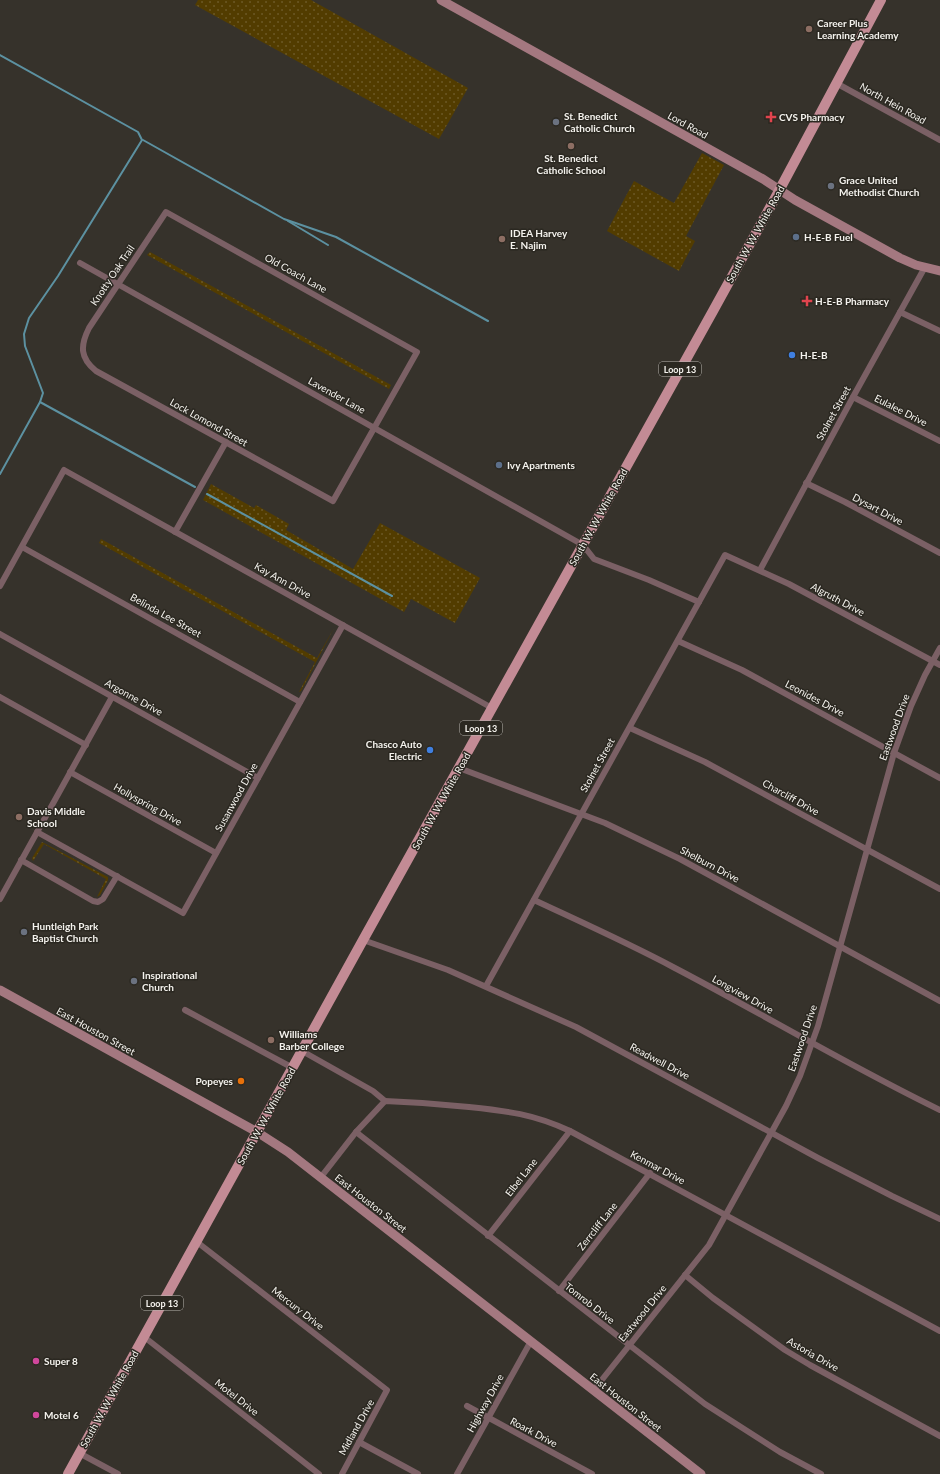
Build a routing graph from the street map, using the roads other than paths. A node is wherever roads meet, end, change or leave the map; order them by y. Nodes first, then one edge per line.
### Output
1 (441, 0) edge
2 (881, 0) edge
3 (836, 83) junction
4 (940, 140) edge
5 (780, 190) junction
6 (166, 212) joint
7 (80, 263) dead end
8 (925, 267) junction
9 (940, 270) edge
10 (118, 284) junction
11 (900, 312) junction
12 (940, 330) edge
13 (83, 352) joint
14 (853, 397) junction
15 (374, 428) junction
16 (940, 441) edge
17 (226, 442) junction
18 (806, 483) junction
19 (176, 532) junction
20 (583, 545) junction
21 (22, 547) junction
22 (940, 553) edge
23 (725, 555) joint
24 (760, 570) junction
25 (0, 586) edge
26 (699, 602) junction
27 (343, 625) junction
28 (0, 634) edge
29 (678, 641) junction
30 (940, 648) edge
31 (932, 661) junction
32 (940, 665) edge
33 (0, 697) edge
34 (112, 697) junction
35 (300, 702) junction
36 (492, 708) junction
37 (630, 728) junction
38 (86, 745) junction
39 (894, 753) junction
40 (459, 768) junction
41 (70, 772) junction
42 (258, 778) junction
43 (940, 778) edge
44 (581, 814) junction
45 (37, 832) junction
46 (866, 849) junction
47 (216, 853) junction
48 (21, 860) junction
49 (117, 876) junction
50 (940, 889) edge
51 (0, 899) edge
52 (534, 900) junction
53 (363, 940) junction
54 (841, 947) junction
55 (486, 986) junction
56 (0, 990) edge
57 (940, 1001) edge
58 (185, 1010) dead end
59 (812, 1044) junction
60 (302, 1051) junction
61 (293, 1068) junction
62 (385, 1101) junction
63 (940, 1110) edge
64 (570, 1131) junction
65 (257, 1132) junction
66 (356, 1132) junction
67 (772, 1133) junction
68 (650, 1173) junction
69 (321, 1177) junction
70 (726, 1215) junction
71 (940, 1218) edge
72 (488, 1236) junction
73 (197, 1242) junction
74 (685, 1276) junction
75 (559, 1291) junction
76 (940, 1331) edge
77 (143, 1336) junction
78 (531, 1341) junction
79 (628, 1346) junction
80 (387, 1390) joint
81 (593, 1391) junction
82 (467, 1406) dead end
83 (488, 1418) junction
84 (940, 1436) edge
85 (359, 1442) junction
86 (80, 1453) junction
87 (68, 1474) edge
88 (118, 1474) edge
89 (319, 1474) edge
90 (342, 1474) edge
91 (418, 1474) edge
92 (457, 1474) edge
93 (592, 1474) edge
94 (701, 1474) edge
95 (821, 1474) edge

1 - 5 main road, Lord Road
2 - 3 main road, South W. W. White Road / Loop 13
3 - 4 street, North Hein Road
3 - 5 main road, South W. W. White Road / Loop 13
5 - 8 main road, Lord Road
5 - 20 main road, South W. W. White Road / Loop 13
6 - 10 street, Knotty Oak Trail
6 - 15 street, Old Coach Lane
7 - 10 street, Lavender Lane
8 - 9 main road, Lord Road
8 - 11 street, Stolnet Street
10 - 13 street, Knotty Oak Trail
10 - 15 street, Lavender Lane
11 - 12 street
11 - 14 street, Stolnet Street
13 - 17 street, Lock Lomond Street
14 - 16 street, Eulalee Drive
14 - 18 street, Stolnet Street
15 - 17 street, Lock Lomond Street
15 - 20 street, Lavender Lane
17 - 19 street
18 - 22 street, Dysart Drive
18 - 24 street, Stolnet Street
19 - 21 street, Kay Ann Drive
19 - 27 street, Kay Ann Drive
20 - 26 street
20 - 36 main road, South W. W. White Road / Loop 13
21 - 25 street
21 - 35 street, Belinda Lee Street
23 - 24 street, Algruth Drive
23 - 26 street, Stolnet Street
24 - 31 street, Algruth Drive
26 - 29 street, Stolnet Street
27 - 35 street, Susanwood Drive
27 - 36 street, Kay Ann Drive
28 - 34 street, Argonne Drive
29 - 37 street, Stolnet Street
29 - 39 street, Leonides Drive
30 - 31 street, Eastwood Drive
31 - 32 street, Algruth Drive
31 - 39 street, Eastwood Drive
33 - 38 street
34 - 38 street
34 - 42 street, Argonne Drive
35 - 42 street, Susanwood Drive
36 - 40 main road, South W. W. White Road / Loop 13
37 - 44 street, Stolnet Street
37 - 46 street, Charcliff Drive
38 - 41 street
39 - 43 street, Leonides Drive
39 - 46 street, Eastwood Drive
40 - 44 street, Shelburn Drive
40 - 53 main road, South W. W. White Road / Loop 13
41 - 45 street
41 - 47 street, Hollyspring Drive
42 - 47 street, Susanwood Drive
44 - 52 street, Stolnet Street
44 - 54 street, Shelburn Drive
45 - 48 street
45 - 49 street, Susanwood Drive
46 - 50 street, Charcliff Drive
46 - 54 street, Eastwood Drive
47 - 49 street, Susanwood Drive
48 - 49 street
48 - 51 street
52 - 55 street, Stolnet Street
52 - 59 street, Longview Drive
53 - 55 street, Readwell Drive
53 - 60 main road, South W. W. White Road / Loop 13
54 - 57 street, Shelburn Drive
54 - 59 street, Eastwood Drive
55 - 67 street, Readwell Drive
56 - 65 main road, East Houston Street
58 - 61 street
59 - 63 street, Longview Drive
59 - 67 street, Eastwood Drive
60 - 61 main road, South W. W. White Road / Loop 13
60 - 62 street
61 - 65 main road, South W. W. White Road / Loop 13
62 - 64 street, Kenmar Drive
62 - 66 street
64 - 68 street, Kenmar Drive
64 - 72 street, Elbel Lane
65 - 69 main road, East Houston Street
65 - 73 main road, South W. W. White Road / Loop 13
66 - 69 street
66 - 72 street, Tomrob Drive
67 - 70 street, Eastwood Drive
67 - 71 street, Readwell Drive
68 - 70 street, Kenmar Drive
68 - 75 street, Zerrcliff Lane
69 - 78 main road, East Houston Street
70 - 74 street, Eastwood Drive
70 - 76 street, Kenmar Drive
72 - 75 street, Tomrob Drive
73 - 77 main road, South W. W. White Road / Loop 13
73 - 80 street, Mercury Drive
74 - 79 street, Eastwood Drive
74 - 84 street, Astoria Drive
75 - 79 street, Tomrob Drive
77 - 86 main road, South W. W. White Road / Loop 13
77 - 89 street, Motel Drive
78 - 81 main road, East Houston Street
78 - 83 street, Highway Drive
79 - 81 street, Eastwood Drive
79 - 95 street, Tomrob Drive
80 - 85 street, Midland Drive
81 - 94 main road, East Houston Street
82 - 83 street, Roark Drive
83 - 92 street, Highway Drive
83 - 93 street, Roark Drive
85 - 90 street, Midland Drive
85 - 91 street
86 - 87 main road, South W. W. White Road / Loop 13
86 - 88 street

